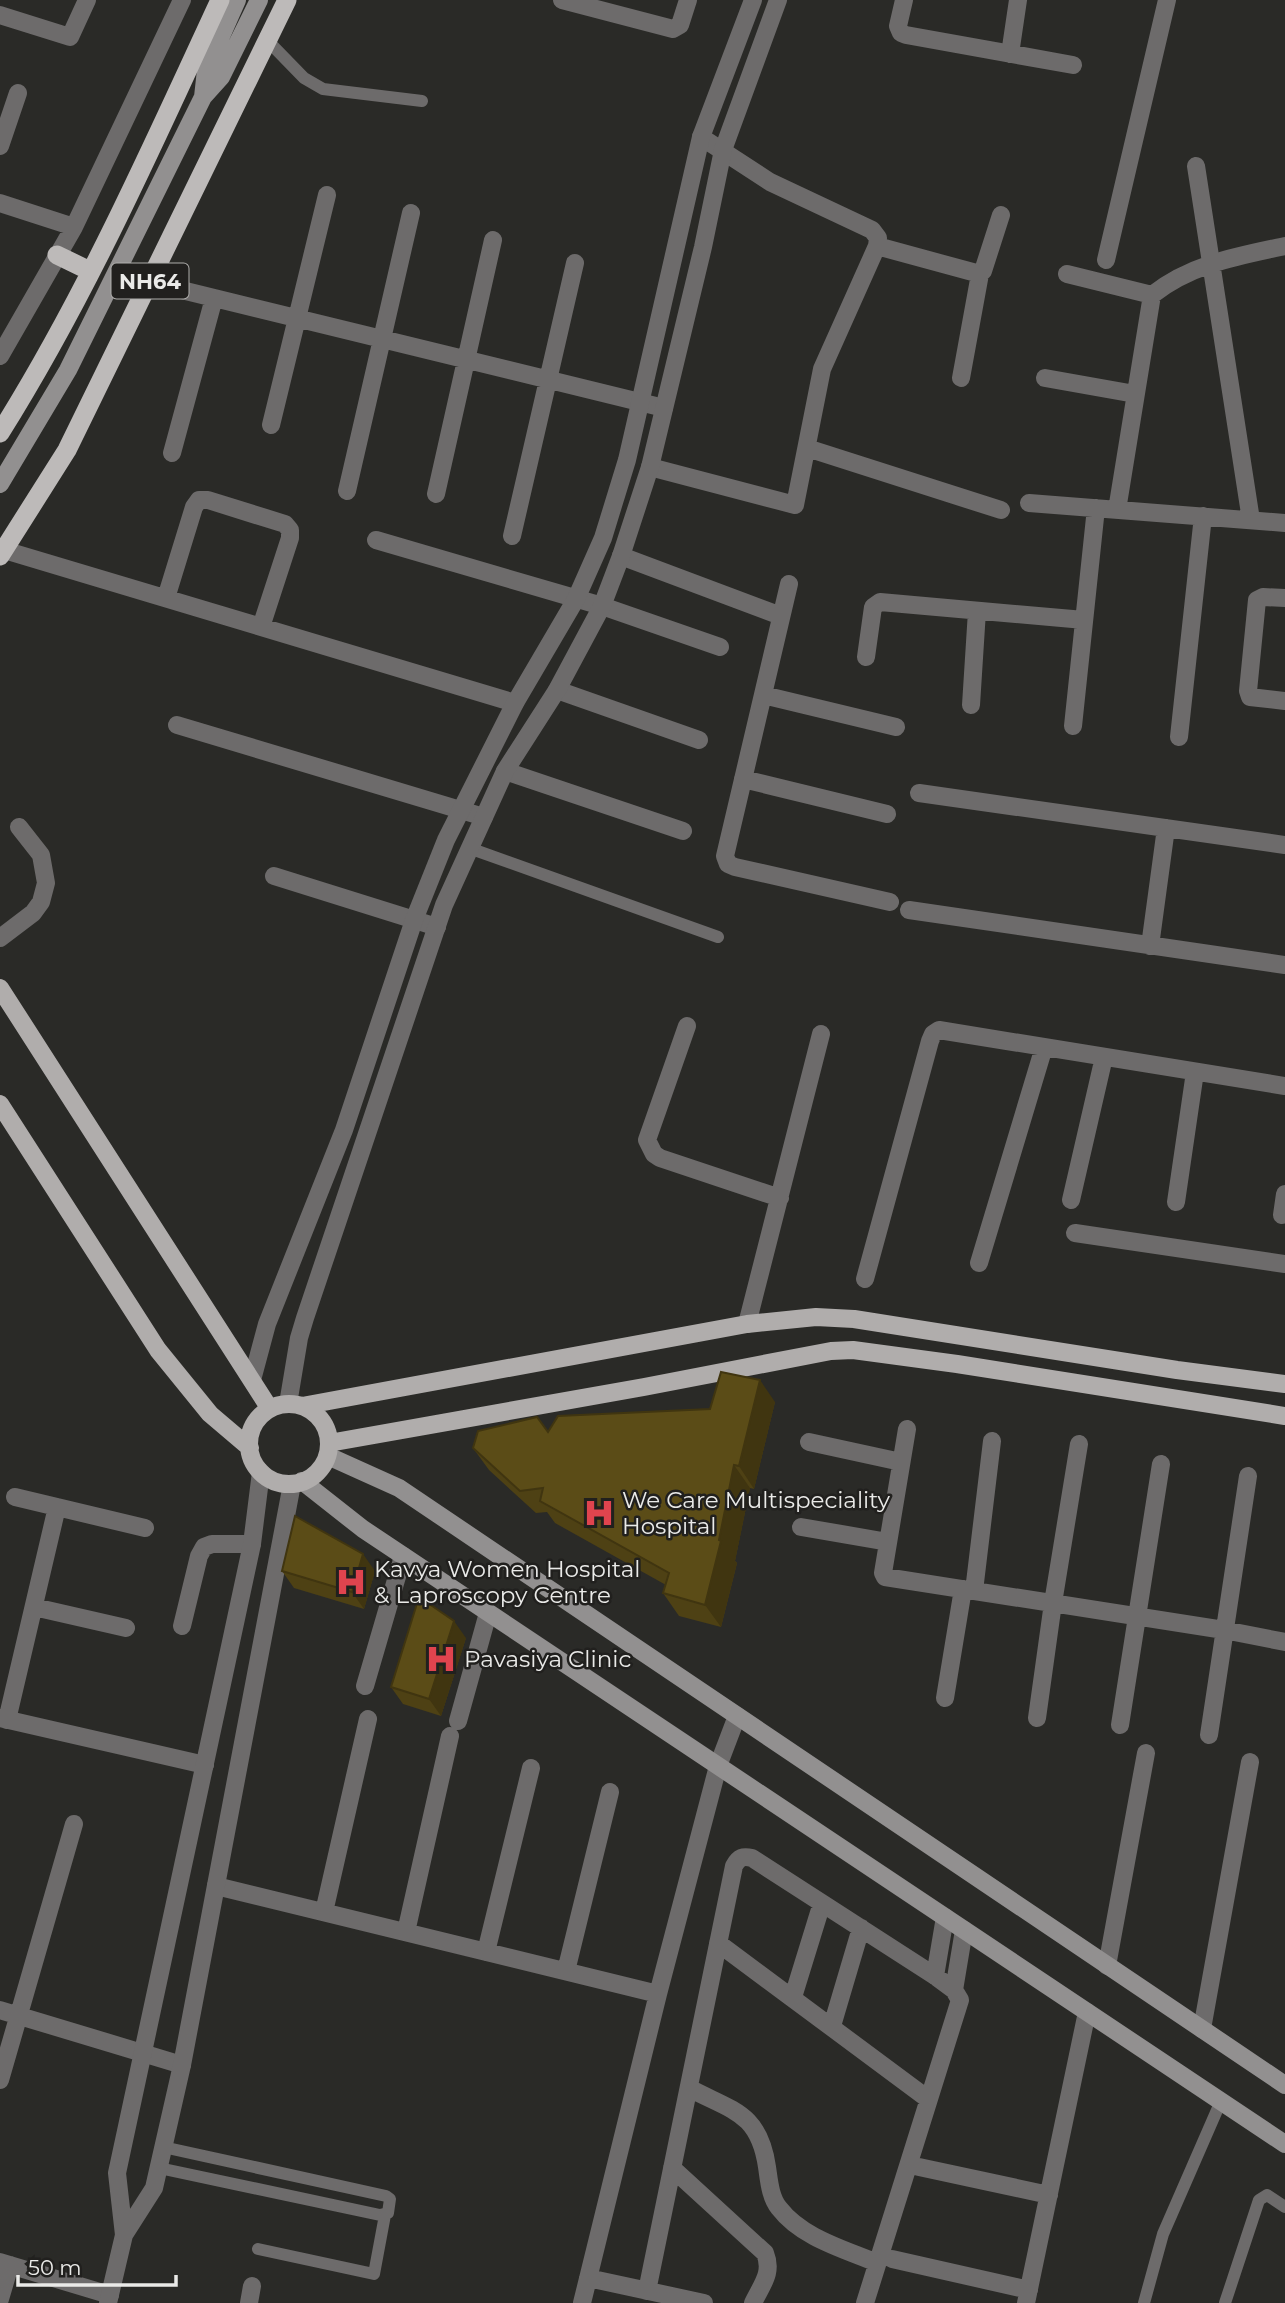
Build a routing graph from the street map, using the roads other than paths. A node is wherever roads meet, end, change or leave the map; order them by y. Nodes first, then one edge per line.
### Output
1 (87, 0) edge
2 (182, 0) edge
3 (220, 0) edge
4 (237, 0) edge
5 (259, 0) edge
6 (287, 0) edge
7 (562, 0) edge
8 (688, 0) edge
9 (753, 0) edge
10 (778, 0) edge
11 (904, 0) edge
12 (1018, 0) edge
13 (1167, 0) edge
14 (0, 15) edge
15 (267, 40) junction
16 (1010, 54) junction
17 (1073, 65) dead end
18 (18, 93) dead end
19 (203, 97) junction
20 (422, 101) dead end
21 (701, 137) junction
22 (0, 146) edge
23 (723, 150) junction
24 (1196, 166) dead end
25 (327, 195) dead end
26 (0, 203) edge
27 (411, 213) dead end
28 (1001, 215) dead end
29 (74, 227) junction
30 (493, 240) dead end
31 (877, 246) junction
32 (1285, 246) edge
33 (57, 255) junction
34 (1106, 260) dead end
35 (1211, 262) junction
36 (575, 263) dead end
37 (90, 271) junction
38 (980, 274) junction
39 (1067, 274) dead end
40 (149, 282) junction
41 (1152, 295) junction
42 (214, 298) junction
43 (297, 318) junction
44 (382, 339) junction
45 (0, 356) edge
46 (466, 359) junction
47 (961, 378) dead end
48 (1045, 378) dead end
49 (548, 379) junction
50 (1135, 394) junction
51 (640, 402) junction
52 (664, 408) junction
53 (271, 425) dead end
54 (0, 433) edge
55 (807, 448) junction
56 (172, 453) dead end
57 (649, 467) junction
58 (0, 484) edge
59 (347, 491) dead end
60 (436, 494) dead end
61 (1029, 503) dead end
62 (1096, 508) junction
63 (1001, 510) dead end
64 (1118, 510) junction
65 (1203, 516) junction
66 (1251, 520) junction
67 (1285, 523) edge
68 (512, 536) dead end
69 (376, 540) dead end
70 (2, 553) edge
71 (621, 556) junction
72 (789, 584) dead end
73 (166, 598) junction
74 (1285, 598) edge
75 (576, 599) junction
76 (601, 606) junction
77 (977, 611) junction
78 (782, 616) junction
79 (1084, 620) junction
80 (261, 627) junction
81 (720, 647) dead end
82 (866, 657) dead end
83 (557, 690) junction
84 (763, 695) junction
85 (1285, 701) edge
86 (515, 704) junction
87 (971, 705) dead end
88 (177, 725) dead end
89 (1073, 726) dead end
90 (896, 727) dead end
91 (1179, 737) dead end
92 (699, 740) dead end
93 (505, 771) junction
94 (743, 779) junction
95 (919, 793) dead end
96 (460, 810) junction
97 (887, 814) dead end
98 (484, 817) junction
99 (19, 827) dead end
100 (1166, 828) junction
101 (683, 831) dead end
102 (1285, 845) edge
103 (469, 848) junction
104 (274, 876) dead end
105 (890, 902) dead end
106 (909, 910) dead end
107 (414, 920) junction
108 (437, 927) junction
109 (718, 937) dead end
110 (0, 938) edge
111 (1150, 946) junction
112 (1285, 965) edge
113 (0, 988) edge
114 (687, 1026) dead end
115 (821, 1034) dead end
116 (1044, 1047) junction
117 (1104, 1057) junction
118 (1195, 1072) junction
119 (1285, 1086) edge
120 (0, 1104) edge
121 (1285, 1194) edge
122 (779, 1198) junction
123 (1071, 1200) dead end
124 (1176, 1202) dead end
125 (1282, 1215) dead end
126 (1075, 1233) dead end
127 (979, 1263) dead end
128 (1285, 1264) edge
129 (865, 1279) dead end
130 (747, 1324) junction
131 (252, 1380) junction
132 (1285, 1384) edge
133 (295, 1405) junction
134 (270, 1409) junction
135 (1285, 1416) edge
136 (907, 1429) dead end
137 (809, 1441) dead end
138 (992, 1441) dead end
139 (1079, 1444) dead end
140 (250, 1448) junction
141 (328, 1449) junction
142 (901, 1462) junction
143 (1161, 1464) dead end
144 (261, 1472) junction
145 (1248, 1476) dead end
146 (297, 1483) junction
147 (15, 1497) dead end
148 (57, 1507) junction
149 (801, 1527) dead end
150 (145, 1528) dead end
151 (888, 1542) junction
152 (252, 1544) junction
153 (403, 1556) junction
154 (969, 1590) junction
155 (1053, 1602) junction
156 (34, 1606) junction
157 (488, 1613) junction
158 (1138, 1617) junction
159 (181, 1626) dead end
160 (126, 1628) dead end
161 (1224, 1630) junction
162 (1285, 1642) edge
163 (365, 1686) dead end
164 (945, 1698) dead end
165 (737, 1716) junction
166 (1037, 1718) dead end
167 (4, 1719) edge
168 (368, 1719) dead end
169 (1120, 1725) dead end
170 (1209, 1735) dead end
171 (1146, 1754) dead end
172 (1251, 1762) dead end
173 (205, 1765) junction
174 (718, 1766) junction
175 (531, 1768) dead end
176 (610, 1792) dead end
177 (74, 1824) dead end
178 (216, 1886) junction
179 (822, 1903) junction
180 (324, 1912) junction
181 (944, 1917) junction
182 (860, 1928) junction
183 (964, 1930) junction
184 (406, 1932) junction
185 (718, 1943) junction
186 (486, 1952) junction
187 (1107, 1966) junction
188 (566, 1971) junction
189 (935, 1976) junction
190 (954, 1990) junction
191 (658, 1994) junction
192 (793, 1997) junction
193 (0, 2010) edge
194 (1087, 2012) junction
195 (19, 2015) junction
196 (832, 2026) junction
197 (1202, 2029) junction
198 (144, 2053) junction
199 (182, 2064) junction
200 (0, 2080) edge
201 (1285, 2085) edge
202 (689, 2088) junction
203 (928, 2099) junction
204 (1221, 2101) junction
205 (1285, 2144) edge
206 (163, 2147) junction
207 (919, 2167) dead end
208 (159, 2168) junction
209 (672, 2168) junction
210 (1048, 2195) junction
211 (1285, 2207) edge
212 (385, 2215) junction
213 (124, 2235) junction
214 (258, 2249) dead end
215 (885, 2261) junction
216 (5, 2264) edge
217 (588, 2278) junction
218 (647, 2291) junction
219 (1027, 2296) edge
220 (0, 2299) edge
221 (109, 2299) edge
222 (582, 2303) edge
223 (704, 2303) edge
224 (753, 2303) edge
225 (865, 2303) edge
226 (1144, 2303) edge
227 (1225, 2303) edge

1 - 14 street
2 - 29 street
3 - 37 highway, NH64
4 - 19 main road
5 - 19 main road
6 - 15 highway, NH64
7 - 8 street
9 - 21 street
10 - 23 street
11 - 16 street
12 - 16 street
13 - 34 street
15 - 20 lane
15 - 40 highway, NH64
16 - 17 street
18 - 22 street
19 - 58 main road
21 - 23 street
21 - 51 street
23 - 31 street
23 - 52 street
24 - 35 street
25 - 43 street
26 - 29 street
27 - 44 street
28 - 38 street
29 - 33 street
30 - 46 street
31 - 38 street
31 - 55 street
32 - 35 street
33 - 37 highway
33 - 45 street
35 - 41 street
35 - 66 street
36 - 49 street
37 - 54 highway, NH64
38 - 47 street
39 - 41 street
40 - 42 street
40 - 70 highway, NH64
41 - 50 street
42 - 43 street
42 - 56 street
43 - 44 street
43 - 53 street
44 - 46 street
44 - 59 street
46 - 49 street
46 - 60 street
48 - 50 street
49 - 51 street
49 - 68 street
50 - 64 street
51 - 52 street
51 - 75 street
52 - 57 street
55 - 57 street
55 - 63 street
57 - 71 street
61 - 62 street
62 - 64 street
62 - 79 street
64 - 65 street
65 - 66 street
65 - 91 street
66 - 67 street
69 - 75 street
70 - 73 street
71 - 76 street
71 - 78 street
72 - 78 street
73 - 80 street
73 - 80 street
74 - 85 street
75 - 76 street
75 - 86 street
76 - 81 street
76 - 83 street
77 - 79 street
77 - 82 street
77 - 87 street
78 - 84 street
79 - 89 street
80 - 86 street
83 - 92 street
83 - 93 street
84 - 90 street
84 - 94 street
86 - 96 street
88 - 96 street
93 - 98 street
93 - 101 street
94 - 97 street
94 - 105 street
95 - 100 street
96 - 98 street
96 - 107 street
98 - 103 street
99 - 110 street
100 - 102 street
100 - 111 street
103 - 108 street
103 - 109 lane
104 - 107 street
106 - 111 street
107 - 108 street
107 - 131 street
108 - 133 street
111 - 112 street
113 - 131 main road
114 - 122 street
115 - 122 street
116 - 117 street
116 - 127 street
116 - 129 street
117 - 118 street
117 - 123 street
118 - 119 street
118 - 124 street
120 - 140 main road
121 - 125 street
122 - 130 street
126 - 128 street
130 - 132 main road
130 - 133 main road
131 - 134 main road
133 - 134 main road
133 - 141 main road
134 - 140 main road
135 - 141 main road
136 - 142 street
137 - 142 street
138 - 154 street
139 - 155 street
140 - 144 main road
141 - 146 main road
141 - 165 main road
142 - 151 street
143 - 158 street
144 - 146 main road
144 - 152 street
145 - 161 street
146 - 153 main road
146 - 178 street
147 - 148 street
148 - 150 street
148 - 156 street
149 - 151 street
151 - 154 street
152 - 159 street
152 - 173 street
153 - 157 main road
153 - 163 street
154 - 155 street
154 - 164 street
155 - 158 street
155 - 166 street
156 - 160 street
156 - 167 street
157 - 174 main road
157 - 184 street
158 - 161 street
158 - 169 street
161 - 162 street
161 - 170 street
165 - 174 street
165 - 187 main road
167 - 173 street
168 - 180 street
171 - 187 street
172 - 197 street
173 - 198 street
174 - 181 main road
174 - 191 street
175 - 186 street
176 - 188 street
177 - 195 street
178 - 180 street
178 - 199 street
179 - 182 street
179 - 185 street
179 - 192 street
180 - 184 street
181 - 183 main road
181 - 189 street
182 - 189 street
182 - 196 street
183 - 190 street
183 - 194 main road
184 - 186 street
185 - 192 street
185 - 202 street
186 - 188 street
187 - 197 main road
188 - 191 street
189 - 190 street
190 - 203 street
191 - 217 street
192 - 196 street
193 - 195 street
194 - 204 main road
194 - 210 street
195 - 198 street
195 - 200 street
196 - 203 street
197 - 201 main road
198 - 199 street
198 - 213 street
199 - 206 street
202 - 209 street
202 - 215 street
203 - 215 street
204 - 205 main road
204 - 226 lane
206 - 208 street
206 - 212 lane
207 - 210 street
208 - 212 lane
208 - 213 street
209 - 218 street
209 - 224 street
210 - 219 street
211 - 227 lane
212 - 214 lane
213 - 221 street
215 - 219 street
215 - 225 street
216 - 220 street
216 - 221 street
217 - 218 street
217 - 222 street
218 - 223 street

